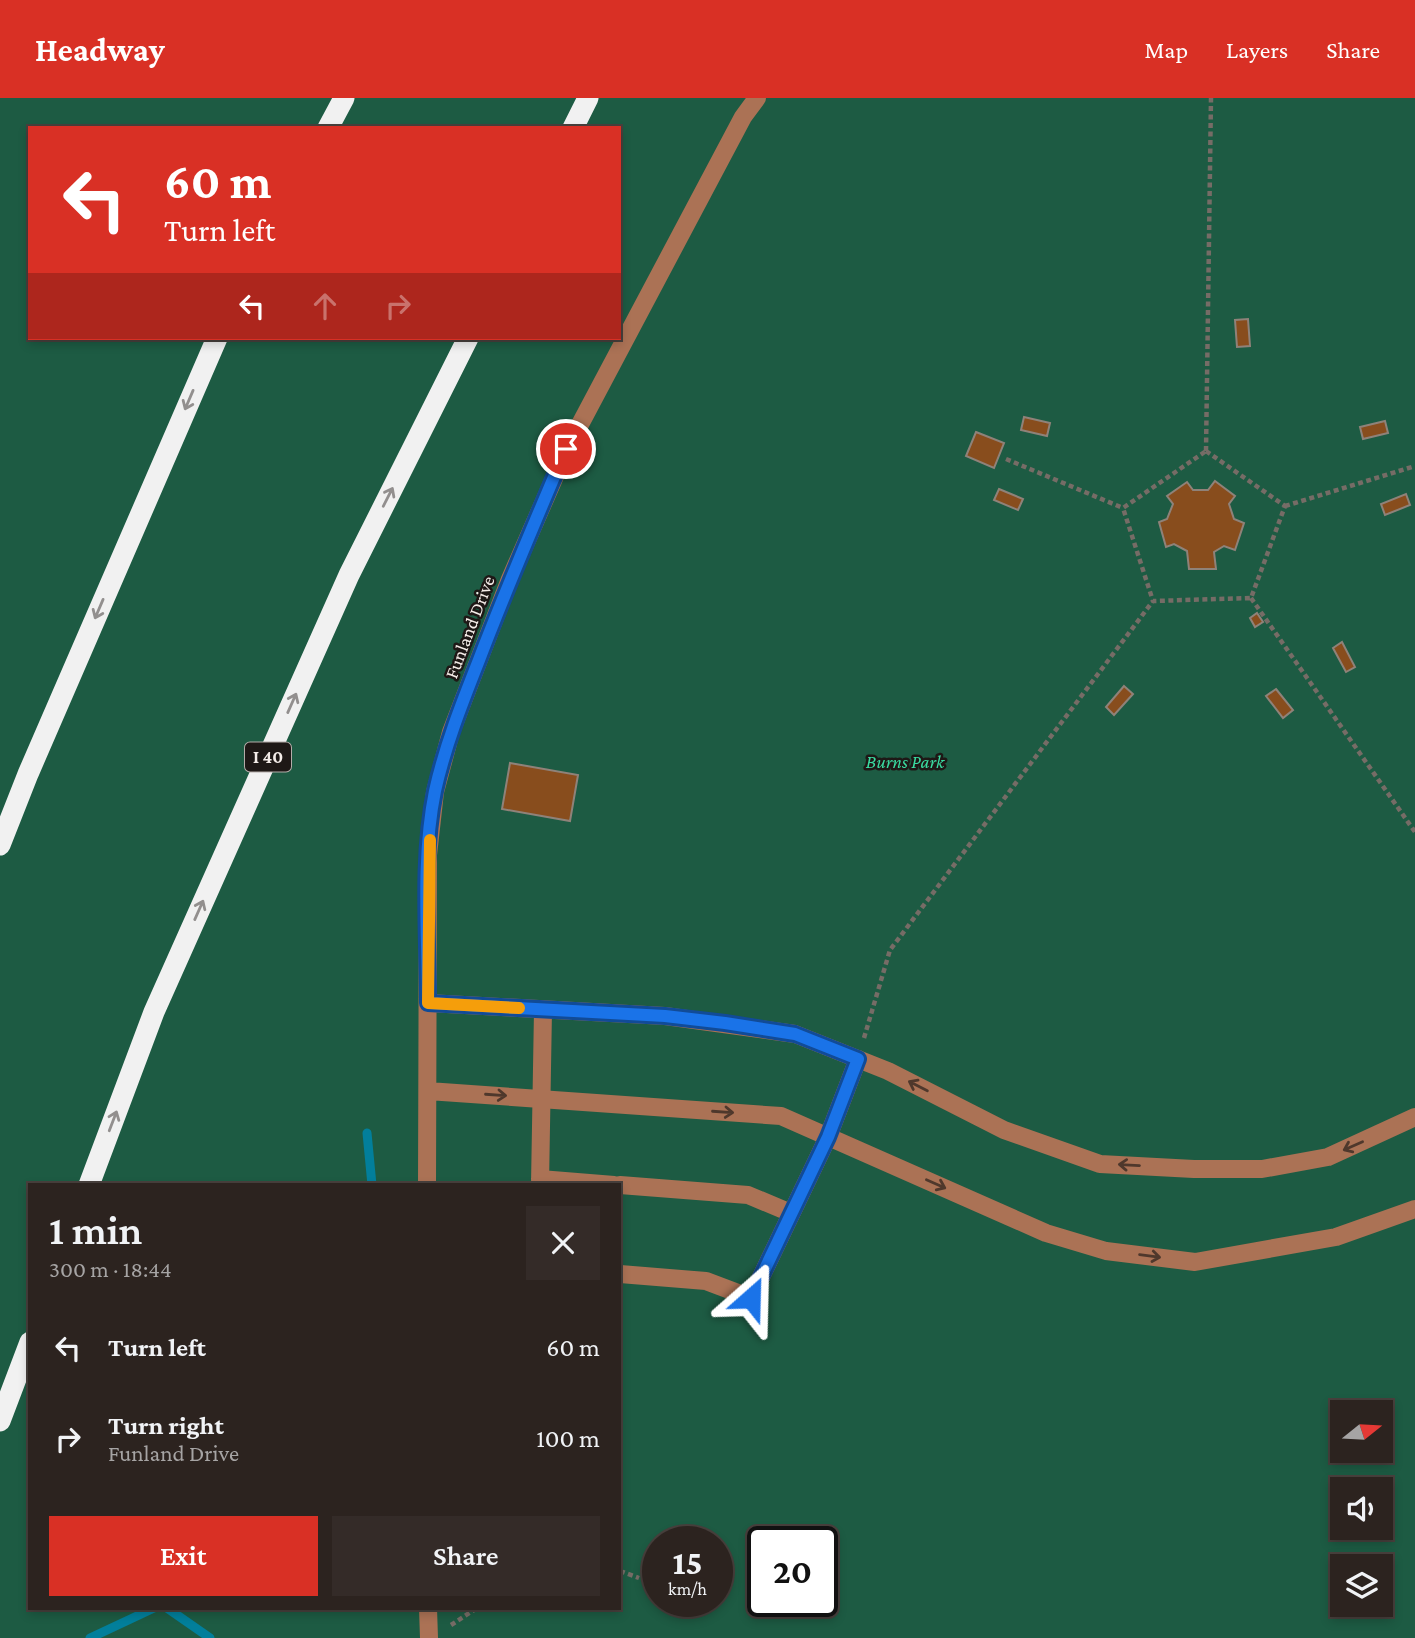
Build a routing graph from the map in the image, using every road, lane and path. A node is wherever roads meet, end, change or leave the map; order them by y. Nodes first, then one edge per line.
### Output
1 (344, 98) edge
2 (588, 98) edge
3 (757, 98) edge
4 (1211, 98) edge
5 (329, 126) edge
6 (574, 126) edge
7 (216, 340) edge
8 (467, 340) edge
9 (1206, 451) junction
10 (1006, 459) dead end
11 (1415, 466) edge
12 (1285, 506) junction
13 (1123, 508) junction
14 (1251, 598) junction
15 (1153, 601) junction
16 (1415, 832) edge
17 (0, 845) edge
18 (428, 1003) junction
19 (542, 1010) junction
20 (858, 1059) junction
21 (428, 1091) junction
22 (541, 1098) junction
23 (1415, 1118) edge
24 (828, 1137) junction
25 (540, 1182) edge
26 (90, 1183) edge
27 (427, 1183) edge
28 (565, 1183) edge
29 (621, 1185) edge
30 (1415, 1209) edge
31 (792, 1213) junction
32 (621, 1274) edge
33 (28, 1347) edge
34 (0, 1421) edge
35 (621, 1572) edge
36 (639, 1578) dead end
37 (428, 1610) edge
38 (429, 1638) edge

1 - 5 highway
2 - 6 highway
3 - 18 street, Funland Drive
4 - 9 path
7 -> 17 highway
26 -> 8 highway, I 40
9 - 12 path
9 - 13 path
10 - 13 path
11 - 12 path
12 - 14 path
13 - 15 path
14 - 15 path
14 - 16 path
15 - 20 path
18 - 19 street
18 - 21 street, Funland Drive
19 - 20 street
19 - 22 street
23 -> 20 street
20 - 24 street
21 -> 22 street
21 - 27 street, Funland Drive
22 -> 24 street
22 - 25 street
24 -> 30 street
24 - 31 street
25 - 28 street
29 - 31 street
31 - 32 street
33 - 34 highway
35 - 36 path
37 - 38 street

